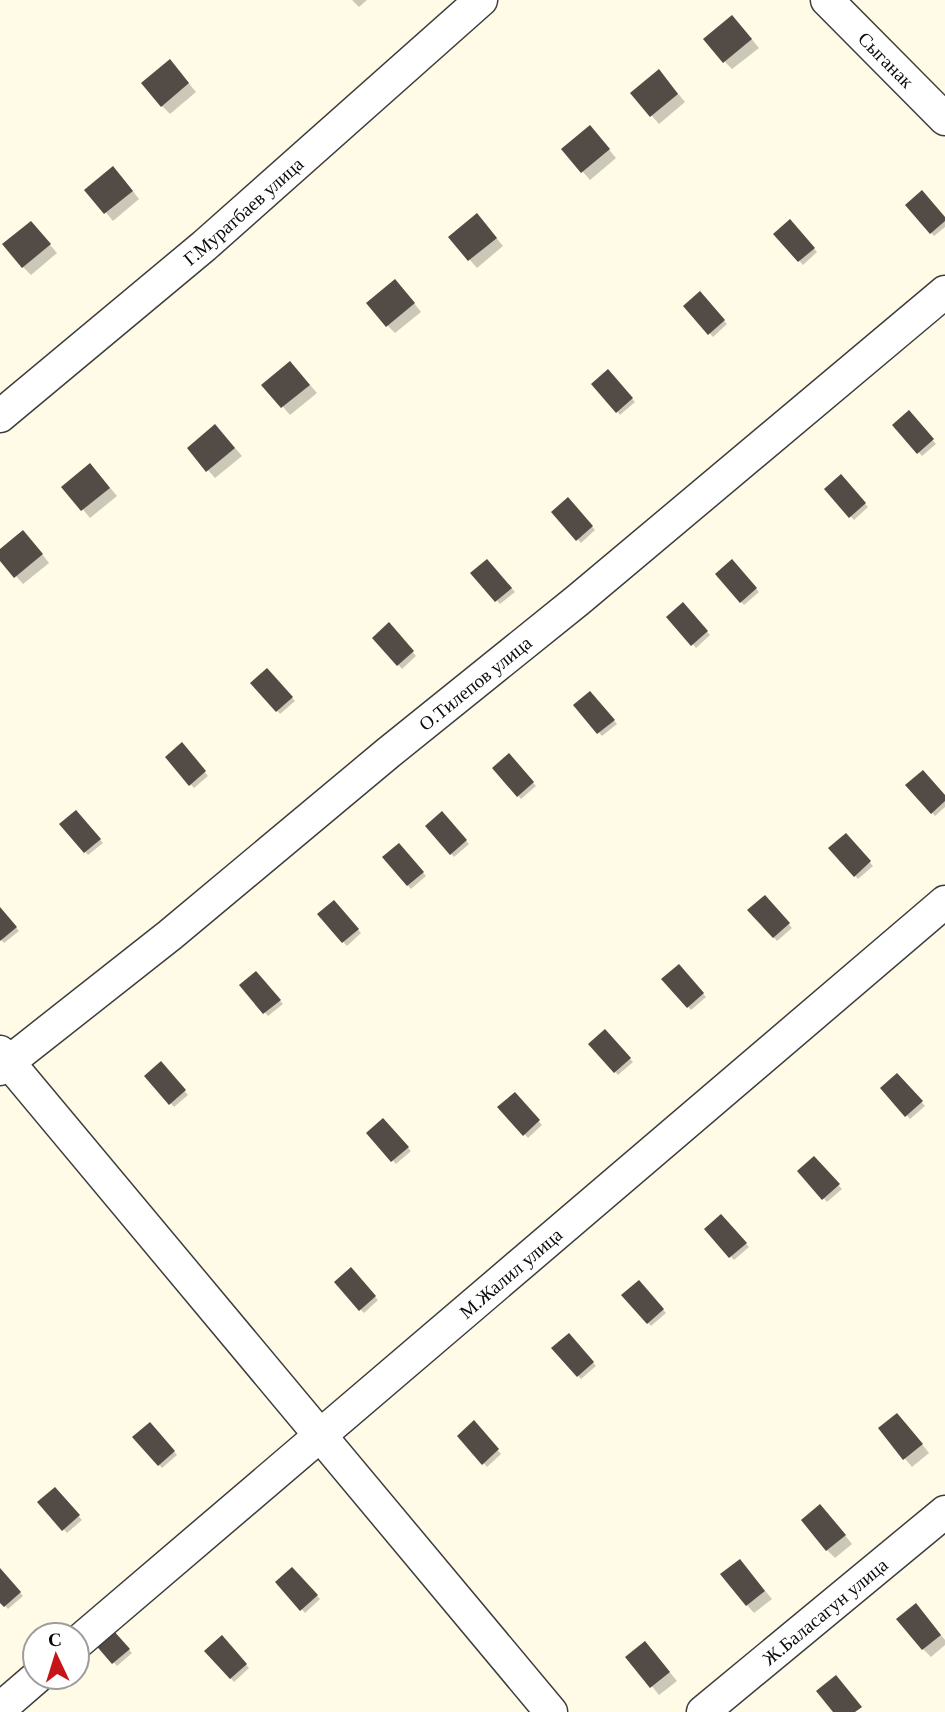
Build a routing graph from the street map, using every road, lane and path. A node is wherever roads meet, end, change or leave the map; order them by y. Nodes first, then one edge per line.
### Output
1 (481, 0) edge
2 (828, 0) edge
3 (945, 119) edge
4 (945, 292) edge
5 (0, 416) edge
6 (945, 902) edge
7 (3, 1061) edge
8 (319, 1436) junction
9 (945, 1512) edge
10 (91, 1631) edge
11 (21, 1691) edge
12 (0, 1709) edge
13 (551, 1712) edge
14 (704, 1712) edge

1 - 5 street, Г.Муратбаев улица
2 - 3 street, Сыганак
4 - 7 street, О.Тилепов улица
6 - 8 street, М.Жалил улица
7 - 8 street
8 - 10 street, М.Жалил улица
8 - 13 street
9 - 14 street, Ж.Баласагун улица
11 - 12 street

